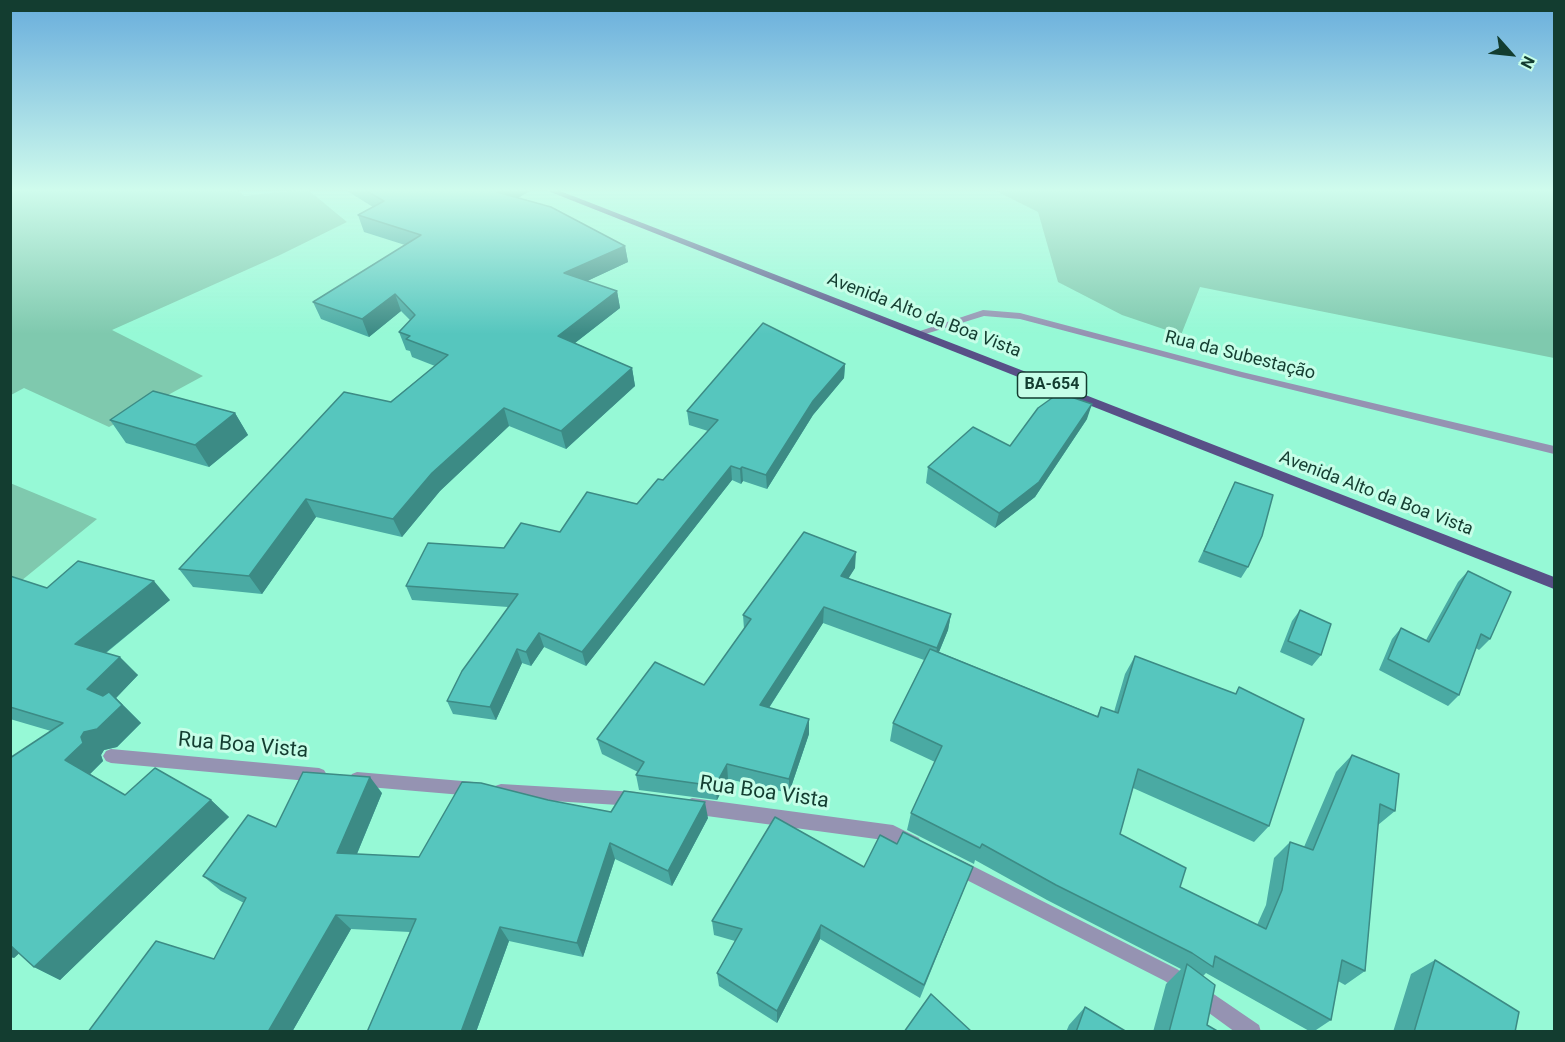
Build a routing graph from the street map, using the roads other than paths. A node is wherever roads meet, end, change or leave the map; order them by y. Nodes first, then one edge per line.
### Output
1 (673, 238) edge
2 (919, 333) junction
3 (1554, 450) edge
4 (1554, 583) edge
5 (111, 756) dead end
6 (651, 801) edge
7 (674, 804) edge
8 (924, 849) edge
9 (944, 860) edge
10 (1252, 1032) edge

1 - 2 main road, Avenida Alto da Boa Vista / BA-654
2 - 3 street, Rua da Subestação
2 - 4 main road, Avenida Alto da Boa Vista / BA-654
5 - 6 street, Rua Boa Vista
7 - 8 street, Rua Boa Vista
9 - 10 street

